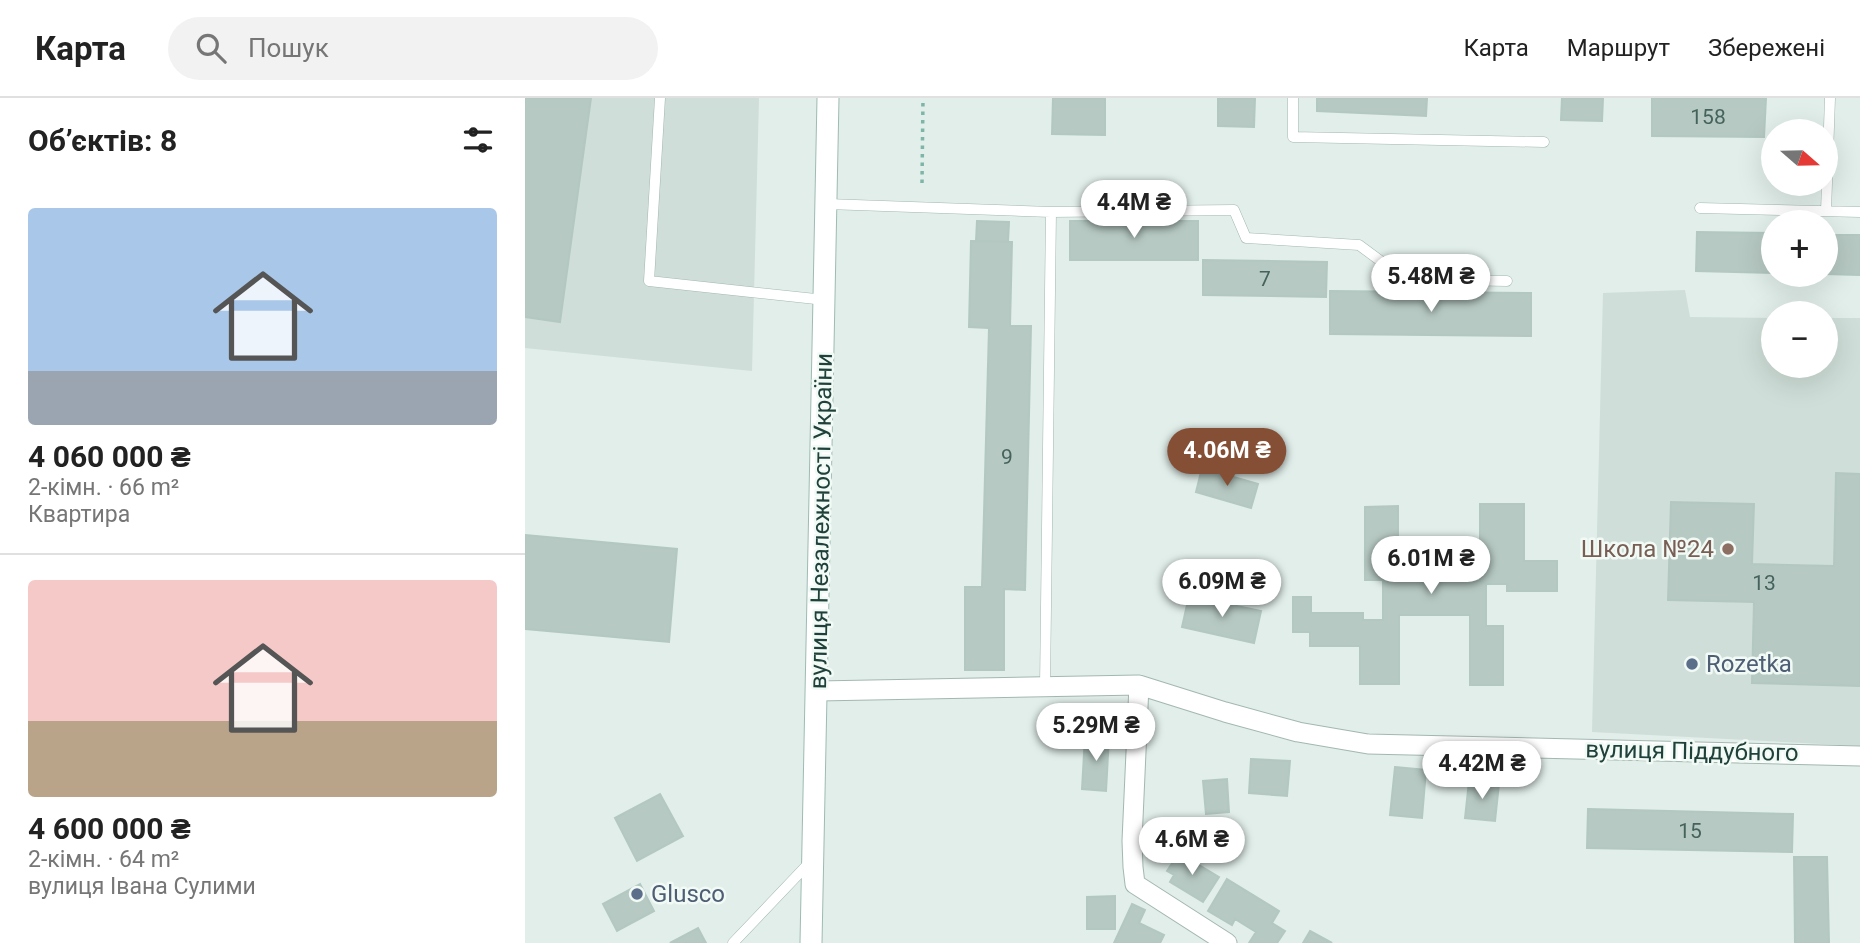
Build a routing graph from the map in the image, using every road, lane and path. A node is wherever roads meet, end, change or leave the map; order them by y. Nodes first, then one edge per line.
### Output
1 (660, 98) edge
2 (828, 98) edge
3 (923, 98) edge
4 (1293, 98) edge
5 (1830, 98) edge
6 (1544, 142) dead end
7 (922, 183) dead end
8 (827, 204) junction
9 (1700, 208) dead end
10 (1784, 210) edge
11 (1826, 210) edge
12 (1838, 211) edge
13 (1051, 212) junction
14 (1860, 212) edge
15 (1507, 281) dead end
16 (825, 300) junction
17 (1139, 685) junction
18 (1045, 686) junction
19 (818, 691) junction
20 (1860, 756) edge
21 (814, 858) junction
22 (733, 943) edge
23 (811, 943) edge
24 (1227, 943) edge

1 - 16 lane
2 - 8 main road, вулиця Незалежності України
3 - 7 path
4 - 6 lane
5 - 11 lane
8 - 13 lane
8 - 16 main road, вулиця Незалежності України
9 - 10 lane
12 - 14 lane
13 - 15 lane
13 - 18 lane
16 - 19 main road, вулиця Незалежності України
17 - 18 street, вулиця Піддубного
17 - 20 street, вулиця Піддубного
17 - 24 street
18 - 19 street, вулиця Піддубного
19 - 21 main road, вулиця Незалежності України
21 - 22 lane
21 - 23 main road, вулиця Незалежності України

